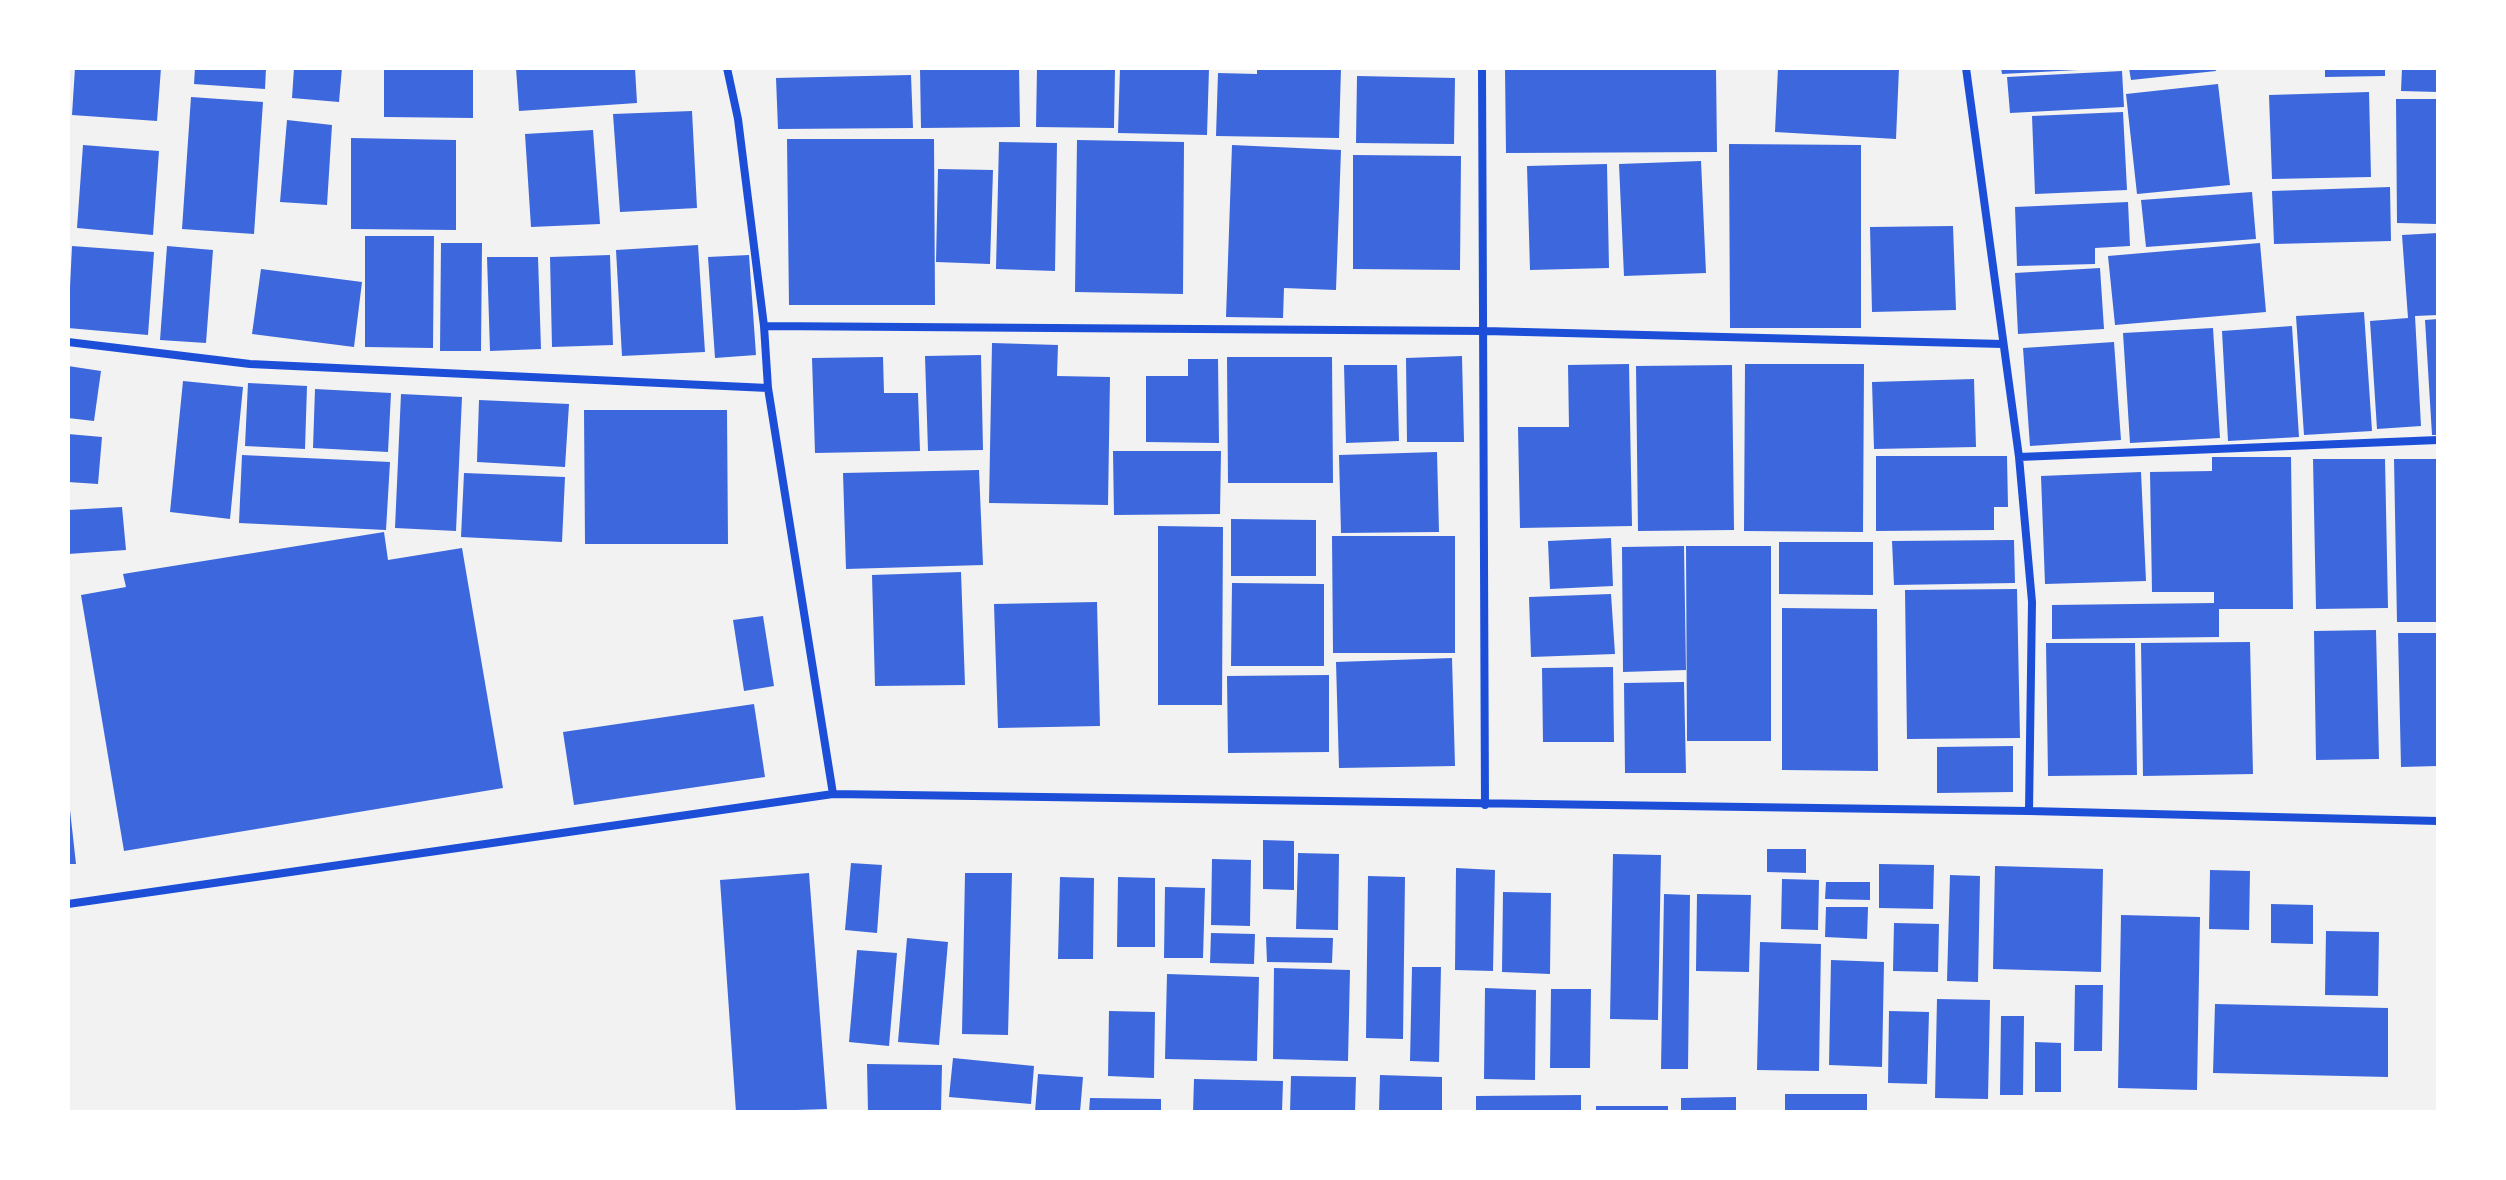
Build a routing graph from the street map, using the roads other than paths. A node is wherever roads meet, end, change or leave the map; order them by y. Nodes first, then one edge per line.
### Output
1 (727, 68) edge
2 (1482, 68) edge
3 (1966, 68) edge
4 (764, 326) junction
5 (1485, 331) junction
6 (68, 342) edge
7 (2003, 344) junction
8 (768, 388) junction
9 (2438, 440) edge
10 (2019, 457) junction
11 (833, 794) junction
12 (1485, 805) junction
13 (2029, 811) junction
14 (2438, 821) edge
15 (68, 904) edge

1 - 4 street
2 - 5 street
3 - 7 street
4 - 5 street
4 - 8 street
5 - 7 street
5 - 12 street
6 - 8 street
7 - 10 street
8 - 11 street
9 - 10 street
10 - 13 street
11 - 12 street
11 - 15 street
12 - 13 street
13 - 14 street

